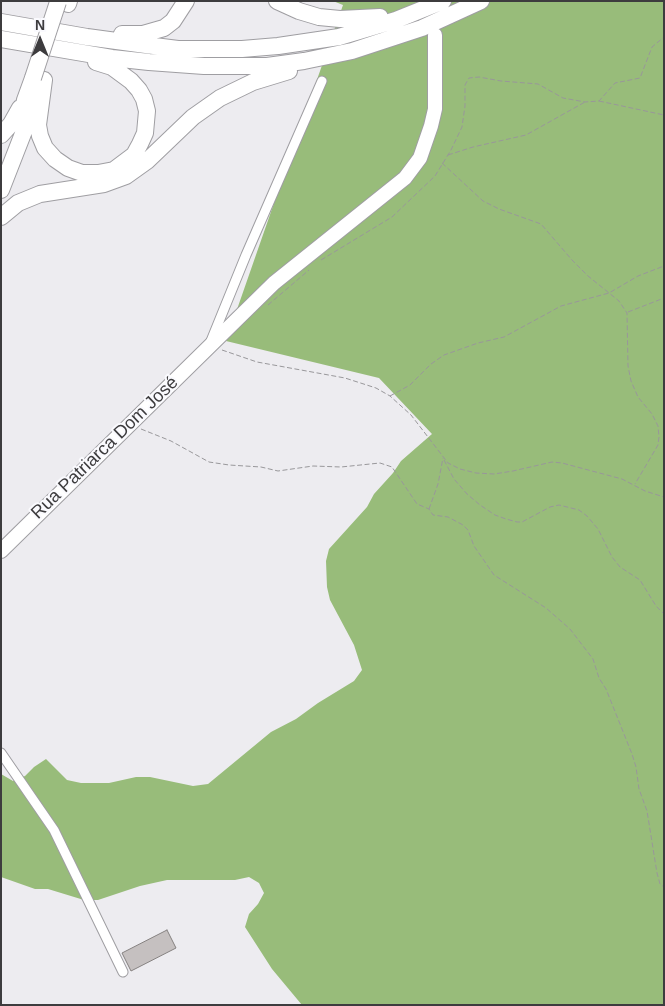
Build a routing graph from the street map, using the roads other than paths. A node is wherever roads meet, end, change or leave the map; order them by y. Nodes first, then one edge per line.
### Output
1 (186, 1) edge
2 (277, 1) edge
3 (443, 1) edge
4 (481, 1) edge
5 (64, 2) edge
6 (422, 10) junction
7 (1, 14) edge
8 (1, 22) edge
9 (32, 27) junction
10 (435, 35) dead end
11 (87, 37) junction
12 (6, 41) edge
13 (66, 50) junction
14 (352, 51) junction
15 (38, 79) junction
16 (322, 81) dead end
17 (25, 100) junction
18 (1, 135) edge
19 (1, 170) edge
20 (1, 190) edge
21 (1, 217) edge
22 (210, 346) junction
23 (1, 551) edge
24 (1, 753) edge
25 (123, 972) dead end

1 - 11 highway
2 - 6 highway
3 - 6 highway
4 - 14 highway
5 - 15 highway
6 - 11 highway
7 - 9 highway
8 - 9 highway
9 - 11 highway
10 - 22 main road, Rua Patriarca Dom José
12 - 13 highway
13 - 14 highway
13 - 15 highway
14 - 21 highway
15 - 17 highway
15 - 20 highway
16 - 22 street
17 - 18 highway
17 - 19 highway
22 - 23 main road, Rua Patriarca Dom José
24 - 25 street

